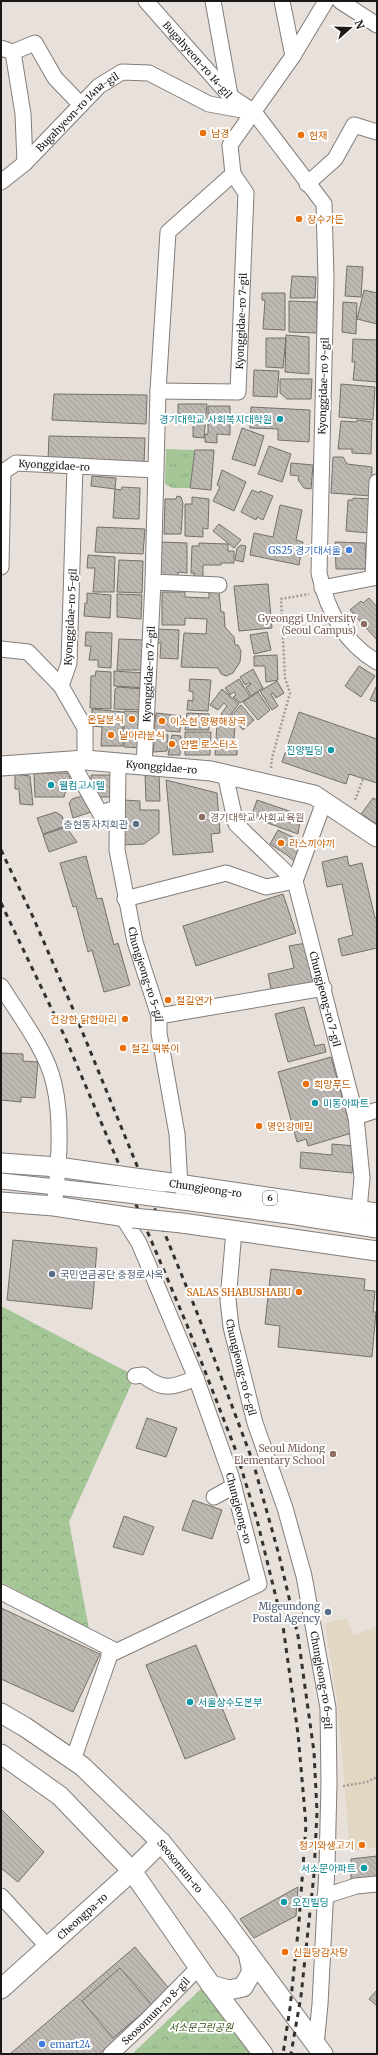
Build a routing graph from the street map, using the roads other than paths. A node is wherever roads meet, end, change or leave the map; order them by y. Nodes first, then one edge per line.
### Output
1 (146, 1) edge
2 (213, 1) edge
3 (282, 1) edge
4 (326, 1) edge
5 (340, 1) edge
6 (375, 21) edge
7 (7, 50) edge
8 (293, 56) junction
9 (230, 96) junction
10 (81, 105) junction
11 (254, 112) junction
12 (377, 132) edge
13 (25, 163) junction
14 (233, 174) junction
15 (1, 182) edge
16 (308, 184) junction
17 (158, 391) junction
18 (75, 466) junction
19 (156, 470) junction
20 (377, 482) edge
21 (1, 567) edge
22 (375, 581) edge
23 (153, 582) junction
24 (219, 585) dead end
25 (322, 588) junction
26 (1, 649) edge
27 (377, 662) edge
28 (62, 686) junction
29 (78, 761) junction
30 (118, 764) junction
31 (1, 766) edge
32 (144, 766) junction
33 (225, 774) junction
34 (324, 802) junction
35 (117, 808) junction
36 (377, 837) edge
37 (295, 881) junction
38 (125, 899) junction
39 (1, 986) edge
40 (324, 988) junction
41 (7, 1006) edge
42 (159, 1016) junction
43 (377, 1110) edge
44 (356, 1117) junction
45 (1, 1163) edge
46 (58, 1167) junction
47 (1, 1181) edge
48 (120, 1185) junction
49 (56, 1187) junction
50 (173, 1189) junction
51 (1, 1202) edge
52 (54, 1206) junction
53 (368, 1212) edge
54 (128, 1217) junction
55 (377, 1230) edge
56 (234, 1231) junction
57 (377, 1251) edge
58 (135, 1376) dead end
59 (196, 1378) junction
60 (234, 1486) junction
61 (214, 1497) dead end
62 (1, 1592) edge
63 (109, 1655) junction
64 (1, 1713) edge
65 (1, 1754) edge
66 (73, 1760) junction
67 (160, 1842) junction
68 (132, 1871) junction
69 (377, 1884) edge
70 (1, 1896) edge
71 (325, 1896) junction
72 (48, 1947) junction
73 (248, 1953) junction
74 (199, 1967) junction
75 (211, 1985) junction
76 (1, 1989) edge
77 (320, 2049) edge
78 (111, 2054) edge
79 (263, 2054) edge

1 - 9 street, Bugahyeon-ro 14-gil
2 - 9 street
3 - 8 street
4 - 8 street, Kyonggidae-ro 7-gil
5 - 6 street
7 - 10 street
7 - 13 street
8 - 11 street, Kyonggidae-ro 7-gil
9 - 11 street, Bugahyeon-ro 14-gil
10 - 11 street, Bugahyeon-ro 14na-gil
10 - 13 street, Bugahyeon-ro 14na-gil
11 - 14 street, Kyonggidae-ro 7-gil
11 - 16 street, Kyonggidae-ro 9-gil
12 - 16 street
13 - 15 street, Bugahyeon-ro 14na-gil
14 - 17 street, Kyonggidae-ro 7-gil
14 - 17 street, Kyonggidae-ro 7-gil
16 - 25 street, Kyonggidae-ro 9-gil
17 - 19 street, Kyonggidae-ro 7-gil
18 - 19 street, Kyonggidae-ro
18 - 21 street, Kyonggidae-ro
18 - 28 street, Kyonggidae-ro 5-gil
19 - 23 street, Kyonggidae-ro 7-gil
20 - 22 street
22 - 25 street
23 - 24 street
23 - 32 street, Kyonggidae-ro 7-gil
25 - 27 street, Kyonggidae-ro 9-gil
26 - 28 street
28 - 29 street
29 - 30 main road, Kyonggidae-ro
29 - 31 main road, Kyonggidae-ro
29 - 35 street
30 - 32 main road, Kyonggidae-ro
30 - 35 street, Chungjeong-ro 5-gil
32 - 33 main road, Kyonggidae-ro
33 - 34 main road, Kyonggidae-ro
33 - 37 street
34 - 36 main road, Kyonggidae-ro
34 - 37 street
35 - 38 street, Chungjeong-ro 5-gil
37 - 38 street
37 - 40 street, Chungjeong-ro 7-gil
38 - 42 street, Chungjeong-ro 5-gil
39 - 41 street
40 - 42 street
40 - 44 street, Chungjeong-ro 7-gil
41 - 46 street
42 - 50 street, Chungjeong-ro 5-gil
43 - 44 street
44 - 53 street, Chungjeong-ro 7-gil
45 - 46 main road, Chungjeong-ro / 6
46 - 48 main road, Chungjeong-ro / 6
46 - 49 street
47 - 49 street
48 - 49 street
48 - 50 main road, Chungjeong-ro / 6, bridge
49 - 52 street
50 - 53 main road, Chungjeong-ro / 6
50 - 55 street
51 - 52 main road
52 - 54 main road
54 - 56 main road, bridge
54 - 59 street, Chungjeong-ro
56 - 57 main road
56 - 71 street, Chungjeong-ro 6-gil
58 - 59 street
59 - 60 street, Chungjeong-ro
60 - 61 street
60 - 63 street, Chungjeong-ro
62 - 63 street
63 - 66 street
64 - 66 main road, Seosomun-ro
65 - 68 main road
66 - 67 main road, Seosomun-ro
67 - 68 main road, Cheongpa-ro
67 - 73 main road, Seosomun-ro
68 - 72 main road, Cheongpa-ro
68 - 74 main road
69 - 71 street
70 - 72 street
71 - 77 street, Chungjeong-ro 6-gil
72 - 76 main road, Cheongpa-ro
73 - 75 main road
73 - 77 main road, Seosomun-ro
74 - 75 main road
74 - 78 street, Seosomun-ro 8-gil
75 - 79 main road

